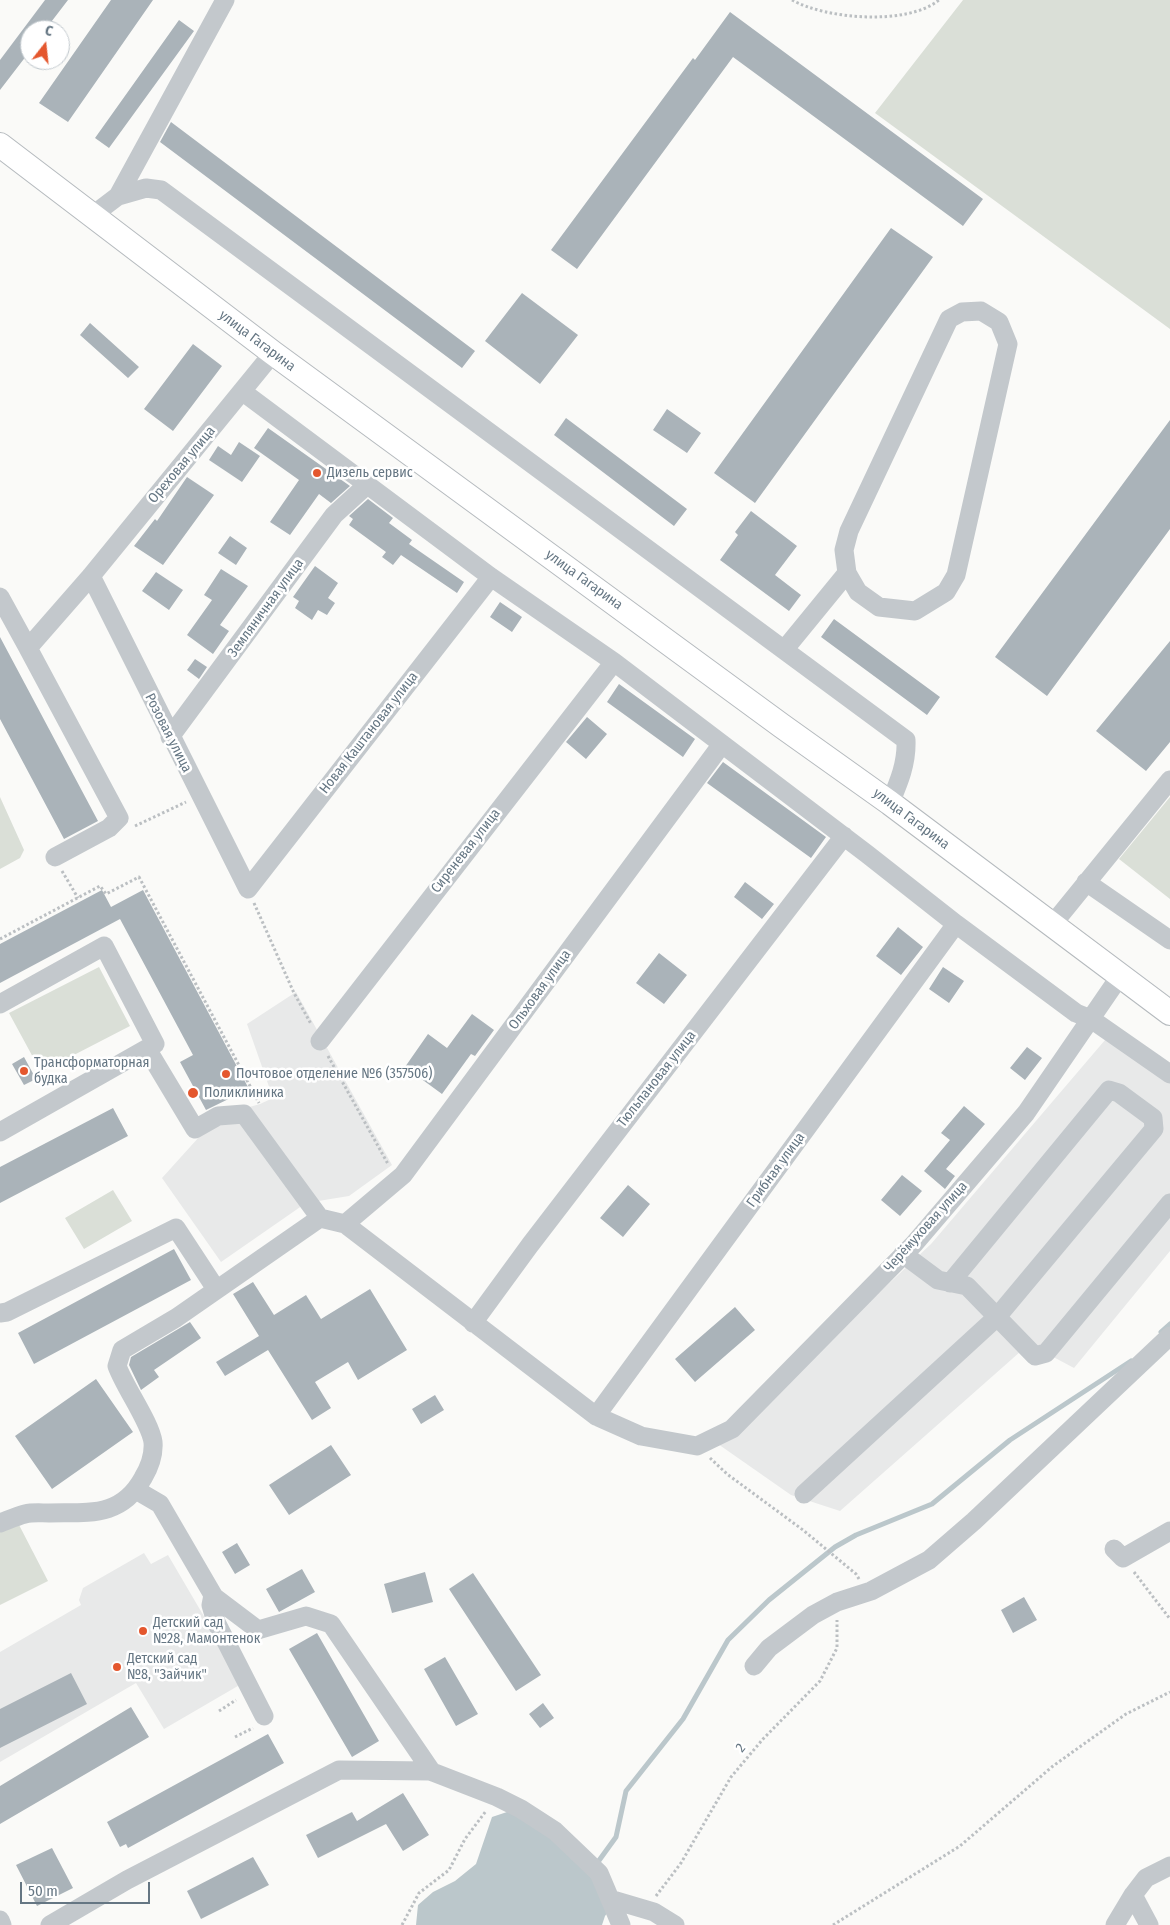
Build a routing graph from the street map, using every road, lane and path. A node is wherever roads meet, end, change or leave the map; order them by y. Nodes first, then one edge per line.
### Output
1 (225, 0) edge
2 (792, 0) edge
3 (939, 0) edge
4 (0, 145) edge
5 (118, 196) junction
6 (93, 215) junction
7 (273, 354) junction
8 (243, 392) junction
9 (368, 484) junction
10 (847, 573) junction
11 (91, 576) junction
12 (491, 577) junction
13 (0, 597) edge
14 (28, 648) junction
15 (784, 650) junction
16 (614, 662) junction
17 (170, 737) junction
18 (722, 744) junction
19 (1170, 780) edge
20 (200, 795) junction
21 (890, 803) junction
22 (119, 818) junction
23 (844, 836) junction
24 (55, 857) joint
25 (1086, 882) junction
26 (248, 889) joint
27 (78, 898) junction
28 (956, 924) junction
29 (1052, 924) junction
30 (0, 939) edge
31 (1170, 940) edge
32 (1120, 976) junction
33 (0, 1004) edge
34 (1170, 1013) edge
35 (1091, 1019) junction
36 (320, 1041) dead end
37 (155, 1044) junction
38 (1170, 1074) edge
39 (244, 1114) junction
40 (0, 1132) edge
41 (1170, 1203) edge
42 (320, 1218) junction
43 (345, 1224) junction
44 (903, 1254) junction
45 (950, 1283) junction
46 (216, 1289) junction
47 (0, 1313) edge
48 (997, 1317) junction
49 (473, 1323) junction
50 (1170, 1336) edge
51 (596, 1416) junction
52 (697, 1446) junction
53 (136, 1490) junction
54 (804, 1494) dead end
55 (0, 1522) edge
56 (1170, 1531) edge
57 (1119, 1554) joint
58 (856, 1574) dead end
59 (213, 1596) junction
60 (837, 1602) junction
61 (1170, 1619) edge
62 (754, 1666) dead end
63 (1170, 1692) edge
64 (264, 1716) dead end
65 (432, 1772) junction
66 (497, 1797) junction
67 (1170, 1866) edge
68 (1133, 1895) junction
69 (610, 1899) junction
70 (654, 1912) junction
71 (0, 1920) edge
72 (2, 1925) edge
73 (50, 1925) edge
74 (402, 1925) edge
75 (621, 1925) edge
76 (675, 1925) edge
77 (832, 1925) edge
78 (1115, 1925) edge
79 (1149, 1925) edge

1 - 5 street
2 - 3 path
4 - 6 main road, улица Гагарина
5 - 6 street
5 - 15 street
6 - 7 main road, улица Гагарина
7 - 8 street, Ореховая улица
7 - 21 main road, улица Гагарина
8 - 9 street
8 - 11 street, Ореховая улица
9 - 12 street
9 - 17 street, Земляничная улица
10 - 10 street
10 - 15 street
11 - 14 street, Ореховая улица
11 - 17 street, Розовая улица
12 - 16 street
12 - 26 street, Новая Каштановая улица
13 - 14 street
14 - 22 street
15 - 21 street
16 - 18 street
16 - 36 street, Сиреневая улица
17 - 20 street, Розовая улица
18 - 23 street
18 - 43 street, Ольховая улица
19 - 25 street
20 - 22 path
20 - 26 street, Розовая улица
21 - 29 main road, улица Гагарина
22 - 24 street
23 - 28 street
23 - 49 street, Тюльпановая улица
24 - 27 path
25 - 29 street
25 - 31 street
27 - 30 path
27 - 39 path
28 - 35 street
28 - 51 street, Грибная улица
29 - 32 main road, улица Гагарина
32 - 34 main road, улица Гагарина
32 - 35 street, Черёмуховая улица
33 - 37 street
35 - 38 street
35 - 44 street, Черёмуховая улица
37 - 39 street
37 - 40 street
39 - 42 street
41 - 48 street
42 - 43 street
42 - 46 street
43 - 49 street
44 - 45 street
44 - 52 street, Черёмуховая улица
45 - 48 street
45 - 48 street
46 - 47 street
46 - 53 street
48 - 54 street
49 - 51 street
50 - 60 street
51 - 52 street
52 - 58 path
53 - 55 street
53 - 59 street
56 - 57 street
57 - 61 path
59 - 64 street
59 - 65 street
60 - 62 street
60 - 70 path, 2
63 - 77 path
65 - 66 street
65 - 73 street
66 - 69 street
66 - 74 path
67 - 68 street
68 - 78 street
68 - 79 street
69 - 70 street
69 - 75 street
70 - 76 street
71 - 72 street

